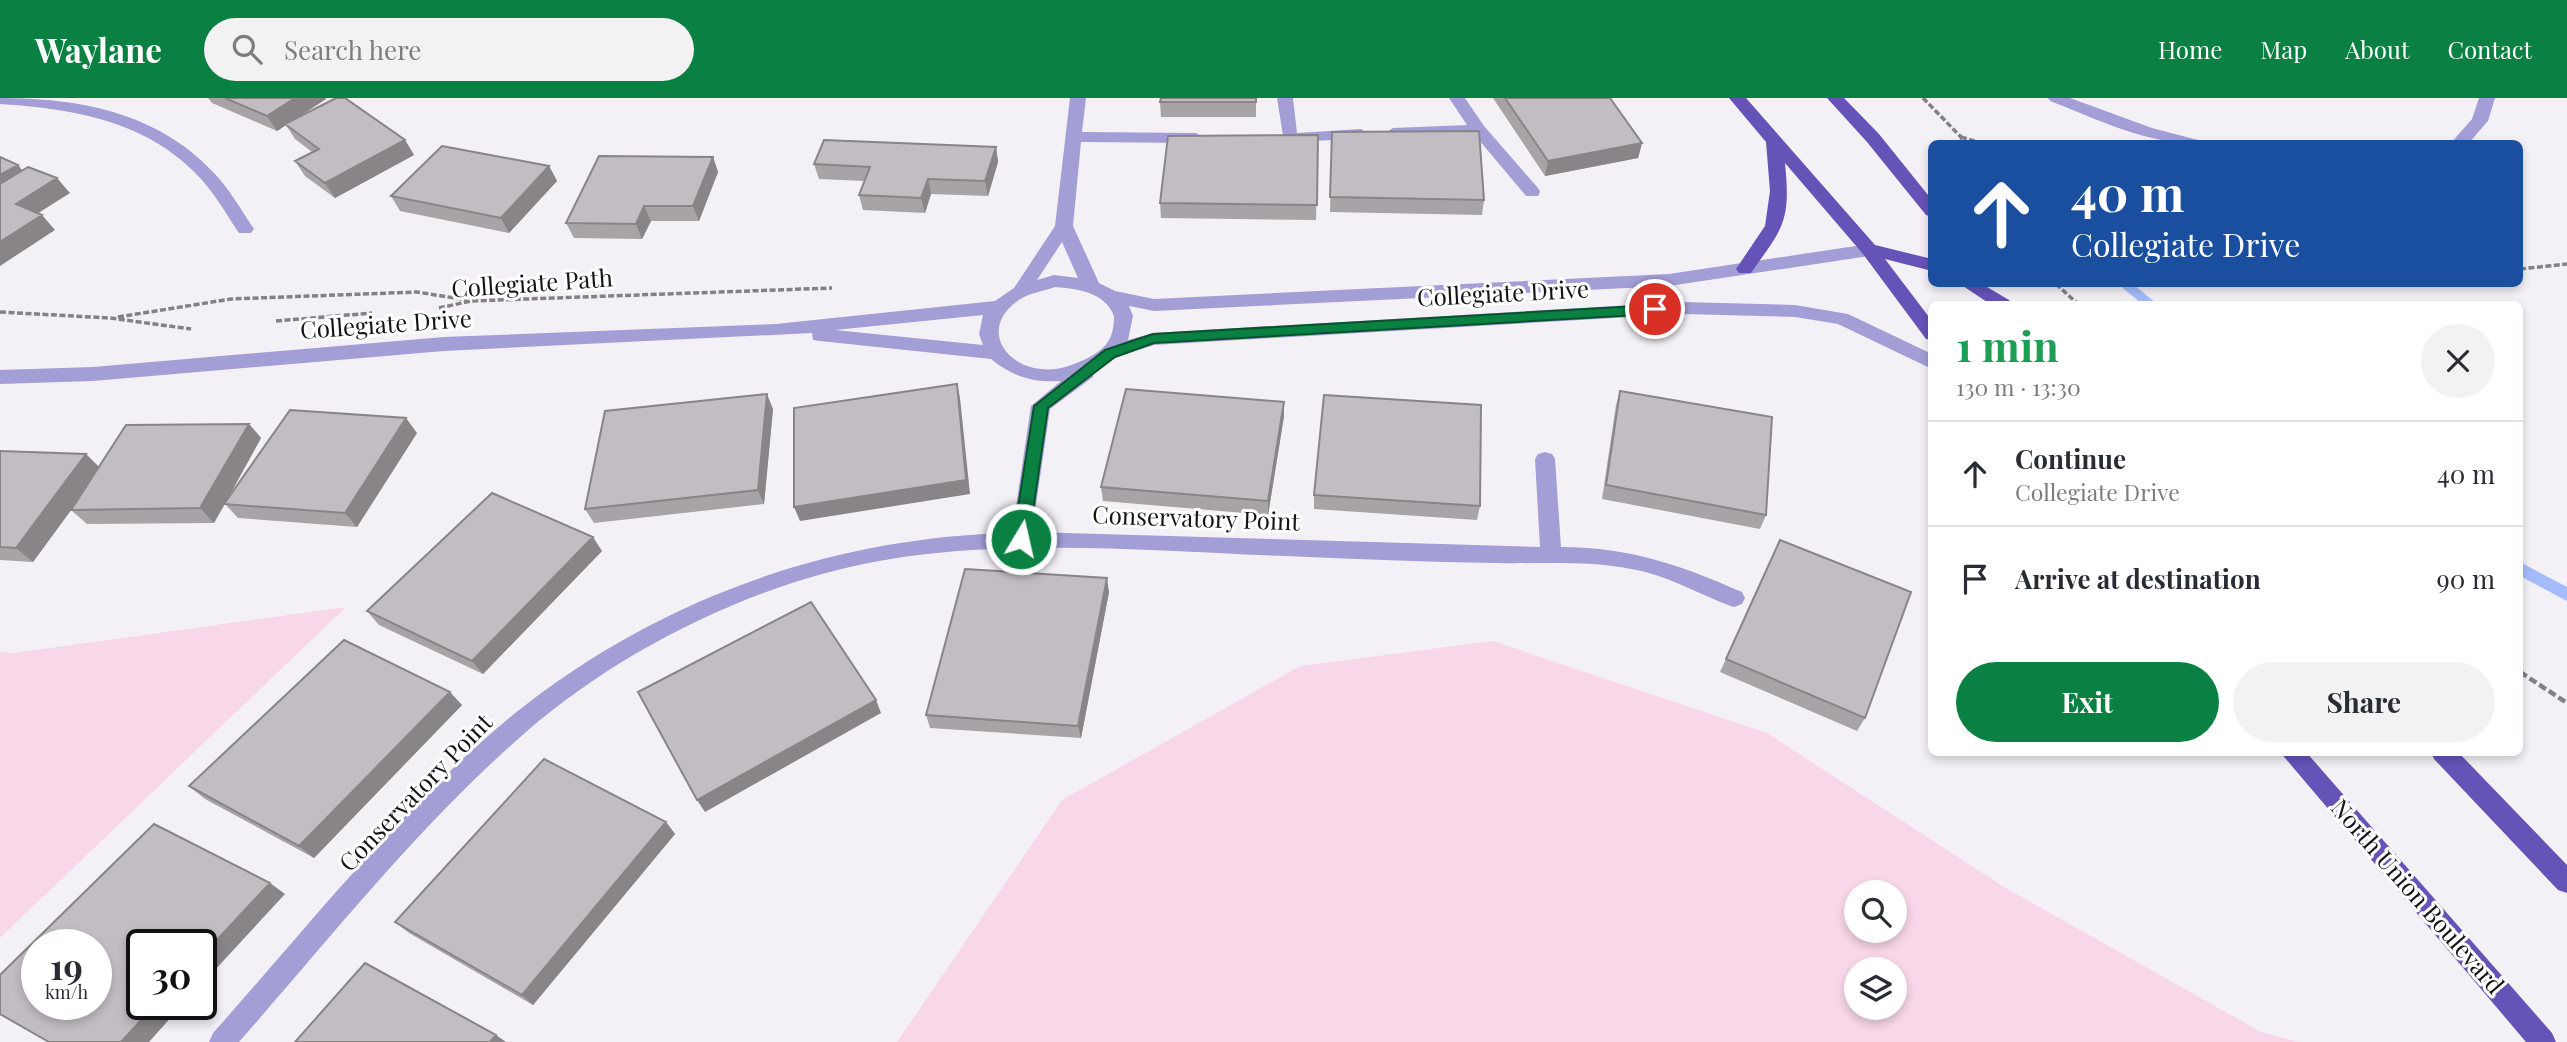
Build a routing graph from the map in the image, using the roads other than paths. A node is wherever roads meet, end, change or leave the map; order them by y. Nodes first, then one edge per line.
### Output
1 (1078, 98) edge
2 (1285, 98) edge
3 (1457, 98) edge
4 (1737, 98) edge
5 (1835, 98) edge
6 (2056, 98) edge
7 (2487, 98) edge
8 (0, 99) edge
9 (1478, 129) junction
10 (1075, 138) junction
11 (1209, 138) edge
12 (2177, 140) edge
13 (2462, 140) edge
14 (1774, 142) junction
15 (1532, 191) dead end
16 (1928, 206) edge
17 (1064, 226) junction
18 (246, 229) dead end
19 (1869, 250) junction
20 (1928, 264) edge
21 (1745, 269) junction
22 (1091, 286) junction
23 (1974, 287) edge
24 (1022, 290) junction
25 (1110, 296) junction
26 (2000, 301) edge
27 (997, 307) junction
28 (1928, 329) edge
29 (776, 330) junction
30 (1110, 354) junction
31 (1000, 359) junction
32 (1928, 360) edge
33 (1093, 366) junction
34 (0, 377) edge
35 (1041, 406) junction
36 (1545, 459) dead end
37 (1021, 539) junction
38 (1551, 555) junction
39 (1734, 598) dead end
40 (2294, 756) edge
41 (2446, 756) edge
42 (2567, 882) edge
43 (222, 1042) edge
44 (2543, 1042) edge

1 - 10 street
2 - 9 street
3 - 9 street
4 - 14 main road
5 - 16 main road
6 - 12 street
7 - 13 street
8 - 18 street
9 - 15 street
10 - 11 street
10 - 17 street
14 - 19 main road
14 - 21 main road
17 - 22 street
17 - 24 street
19 - 20 main road
19 - 21 street, Collegiate Drive
19 - 28 main road
21 - 25 street, Collegiate Drive
22 - 24 street
22 - 25 street
23 - 26 main road
24 - 27 street
25 - 30 street
27 - 29 street, Collegiate Drive
27 - 31 street
29 - 31 street, Collegiate Drive
29 - 34 street, Collegiate Drive
30 - 32 street, Collegiate Drive
30 - 33 street
31 - 33 street
31 - 35 street
33 - 35 street
35 - 37 street
36 - 38 street
37 - 38 street, Conservatory Point
37 - 43 street, Conservatory Point
38 - 39 street, Conservatory Point
40 - 44 main road, North Union Boulevard
41 - 42 main road

